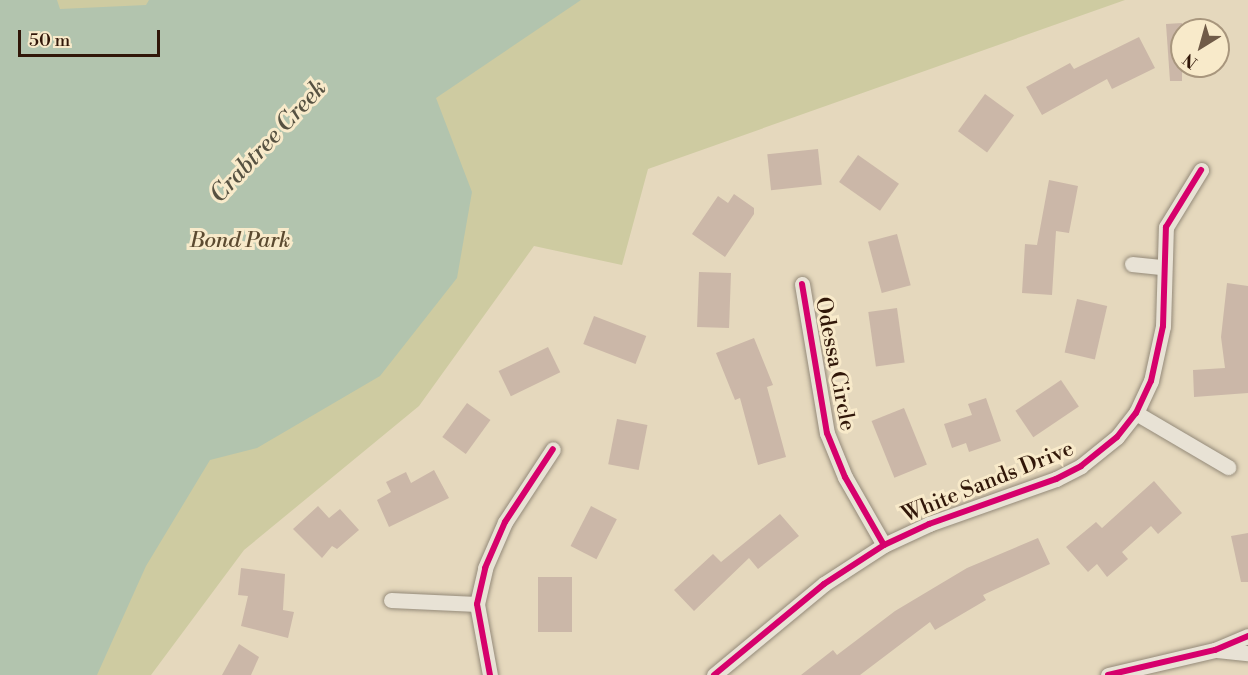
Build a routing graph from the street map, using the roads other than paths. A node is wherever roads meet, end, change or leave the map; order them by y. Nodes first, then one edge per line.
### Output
1 (1202, 170) dead end
2 (1132, 264) dead end
3 (1163, 267) junction
4 (802, 284) dead end
5 (1136, 413) junction
6 (553, 449) dead end
7 (1228, 466) dead end
8 (884, 545) junction
9 (391, 600) dead end
10 (477, 604) junction
11 (1248, 636) edge
12 (1215, 650) junction
13 (1248, 653) edge
14 (724, 672) edge
15 (490, 675) edge
16 (1108, 675) edge

1 - 3 street, White Sands Drive
2 - 3 street
3 - 5 street, White Sands Drive
4 - 8 street, Odessa Circle
5 - 7 street
5 - 8 street, White Sands Drive
6 - 10 street
8 - 14 street, White Sands Drive
9 - 10 street
10 - 15 street
11 - 12 street
12 - 13 street
12 - 16 street

